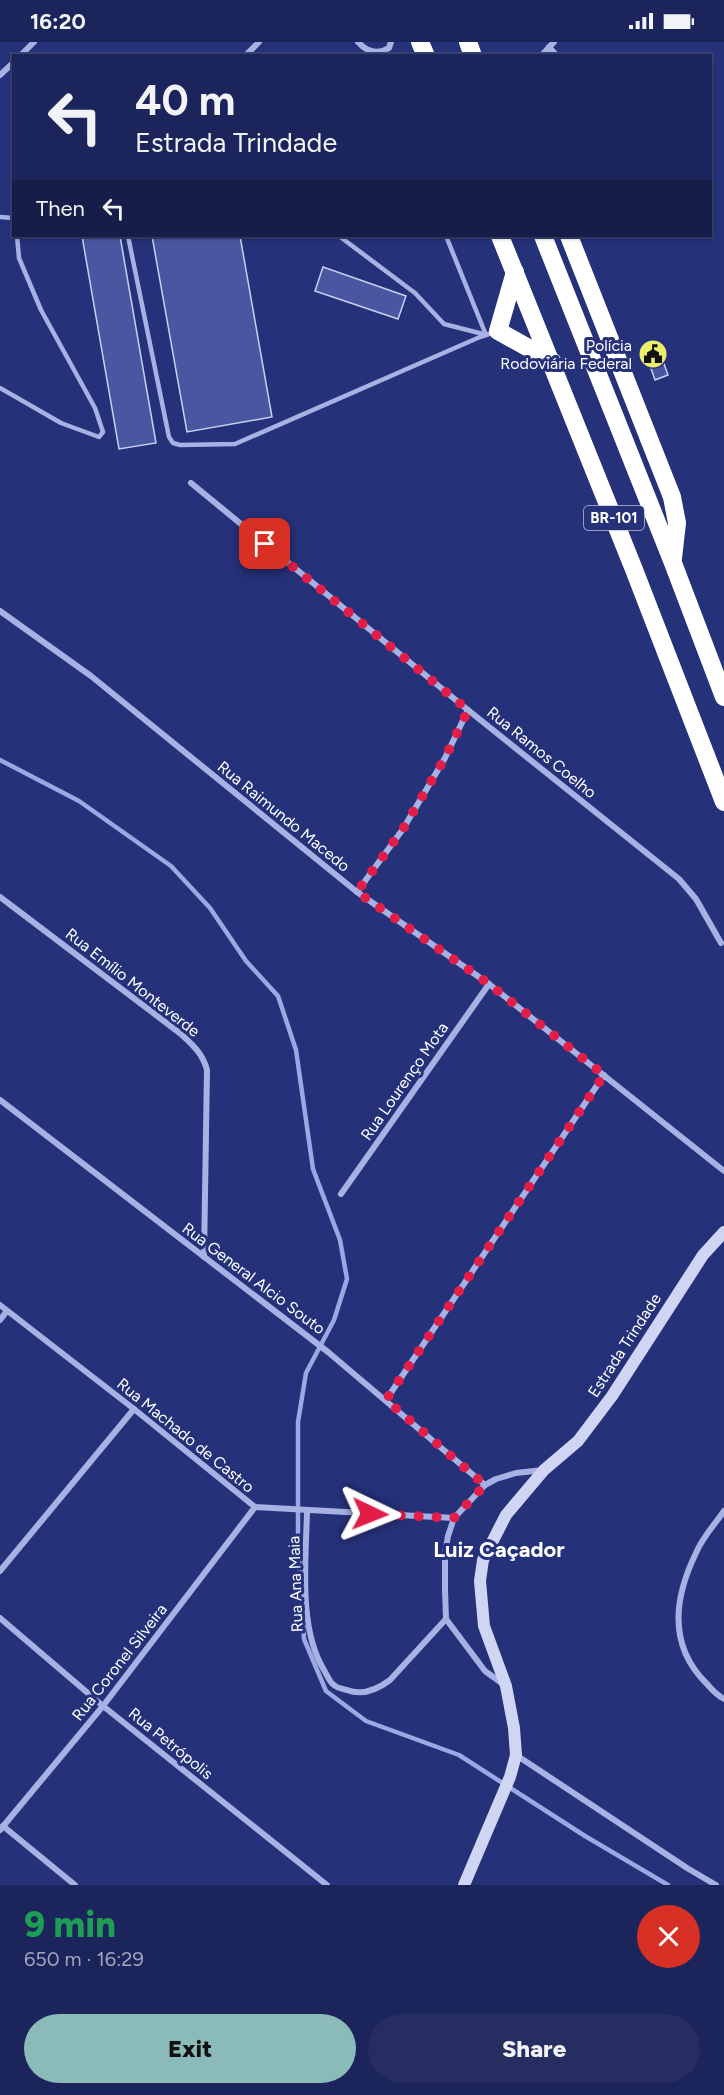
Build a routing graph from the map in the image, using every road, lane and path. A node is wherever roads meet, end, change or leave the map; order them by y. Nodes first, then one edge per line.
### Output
1 (34, 42) edge
2 (259, 42) edge
3 (358, 42) edge
4 (391, 42) edge
5 (22, 54) edge
6 (247, 54) edge
7 (373, 54) edge
8 (12, 64) edge
9 (0, 75) edge
10 (17, 237) edge
11 (128, 237) edge
12 (340, 237) edge
13 (446, 237) edge
14 (500, 237) edge
15 (543, 237) edge
16 (569, 237) edge
17 (516, 272) junction
18 (492, 333) junction
19 (552, 361) junction
20 (0, 388) edge
21 (191, 483) dead end
22 (673, 563) junction
23 (0, 611) edge
24 (724, 697) edge
25 (468, 710) junction
26 (724, 802) edge
27 (357, 892) junction
28 (0, 897) edge
29 (721, 943) dead end
30 (489, 984) junction
31 (604, 1075) junction
32 (0, 1100) edge
33 (724, 1171) edge
34 (341, 1194) dead end
35 (724, 1232) edge
36 (204, 1257) junction
37 (0, 1305) edge
38 (7, 1311) junction
39 (0, 1320) edge
40 (386, 1400) junction
41 (134, 1409) junction
42 (544, 1470) junction
43 (485, 1485) junction
44 (255, 1507) junction
45 (304, 1511) junction
46 (724, 1511) edge
47 (454, 1518) junction
48 (0, 1571) edge
49 (0, 1618) edge
50 (446, 1619) junction
51 (506, 1686) junction
52 (724, 1699) edge
53 (103, 1706) junction
54 (516, 1755) junction
55 (2, 1828) edge
56 (75, 1885) edge
57 (327, 1885) edge
58 (464, 1885) edge
59 (716, 1885) edge

1 - 5 street
2 - 6 street
3 - 7 street
4 - 7 street
8 - 9 street
10 - 20 lane
11 - 18 lane
12 - 18 lane
13 - 18 lane
14 - 17 highway, BR-101
15 - 22 highway, BR-101
16 - 22 highway
17 - 18 highway
17 - 19 highway, BR-101
18 - 19 highway
19 - 26 highway, BR-101
21 - 25 street, Rua Ramos Coelho
22 - 24 highway, BR-101
23 - 27 street, Rua Raimundo Macedo
25 - 27 street
25 - 29 street, Rua Ramos Coelho
27 - 30 street, Rua Raimundo Macedo
28 - 36 street, Rua Emílio Monteverde
30 - 31 street, Rua Raimundo Macedo
30 - 34 street, Rua Lourenço Mota
31 - 33 street, Rua Raimundo Macedo
31 - 40 street
32 - 36 street, Rua General Alcio Souto
35 - 42 street, Estrada Trindade
36 - 40 street, Rua General Alcio Souto
37 - 38 street, Rua Machado de Castro
38 - 39 street
38 - 41 street, Rua Machado de Castro
40 - 43 street, Rua General Alcio Souto
41 - 44 street, Rua Machado de Castro
41 - 48 street
42 - 43 street
42 - 51 street, Estrada Trindade
43 - 47 street
44 - 45 street, Rua Machado de Castro
44 - 53 street, Rua Coronel Silveira
45 - 47 street, Rua Machado de Castro
45 - 50 street, Rua Ana Maia
46 - 52 street
47 - 50 street
49 - 53 street, Rua Petrópolis
50 - 51 street
51 - 54 street, Estrada Trindade
53 - 55 street, Rua Coronel Silveira
53 - 57 street, Rua Petrópolis
54 - 58 street, Estrada Trindade
54 - 59 street
55 - 56 street

